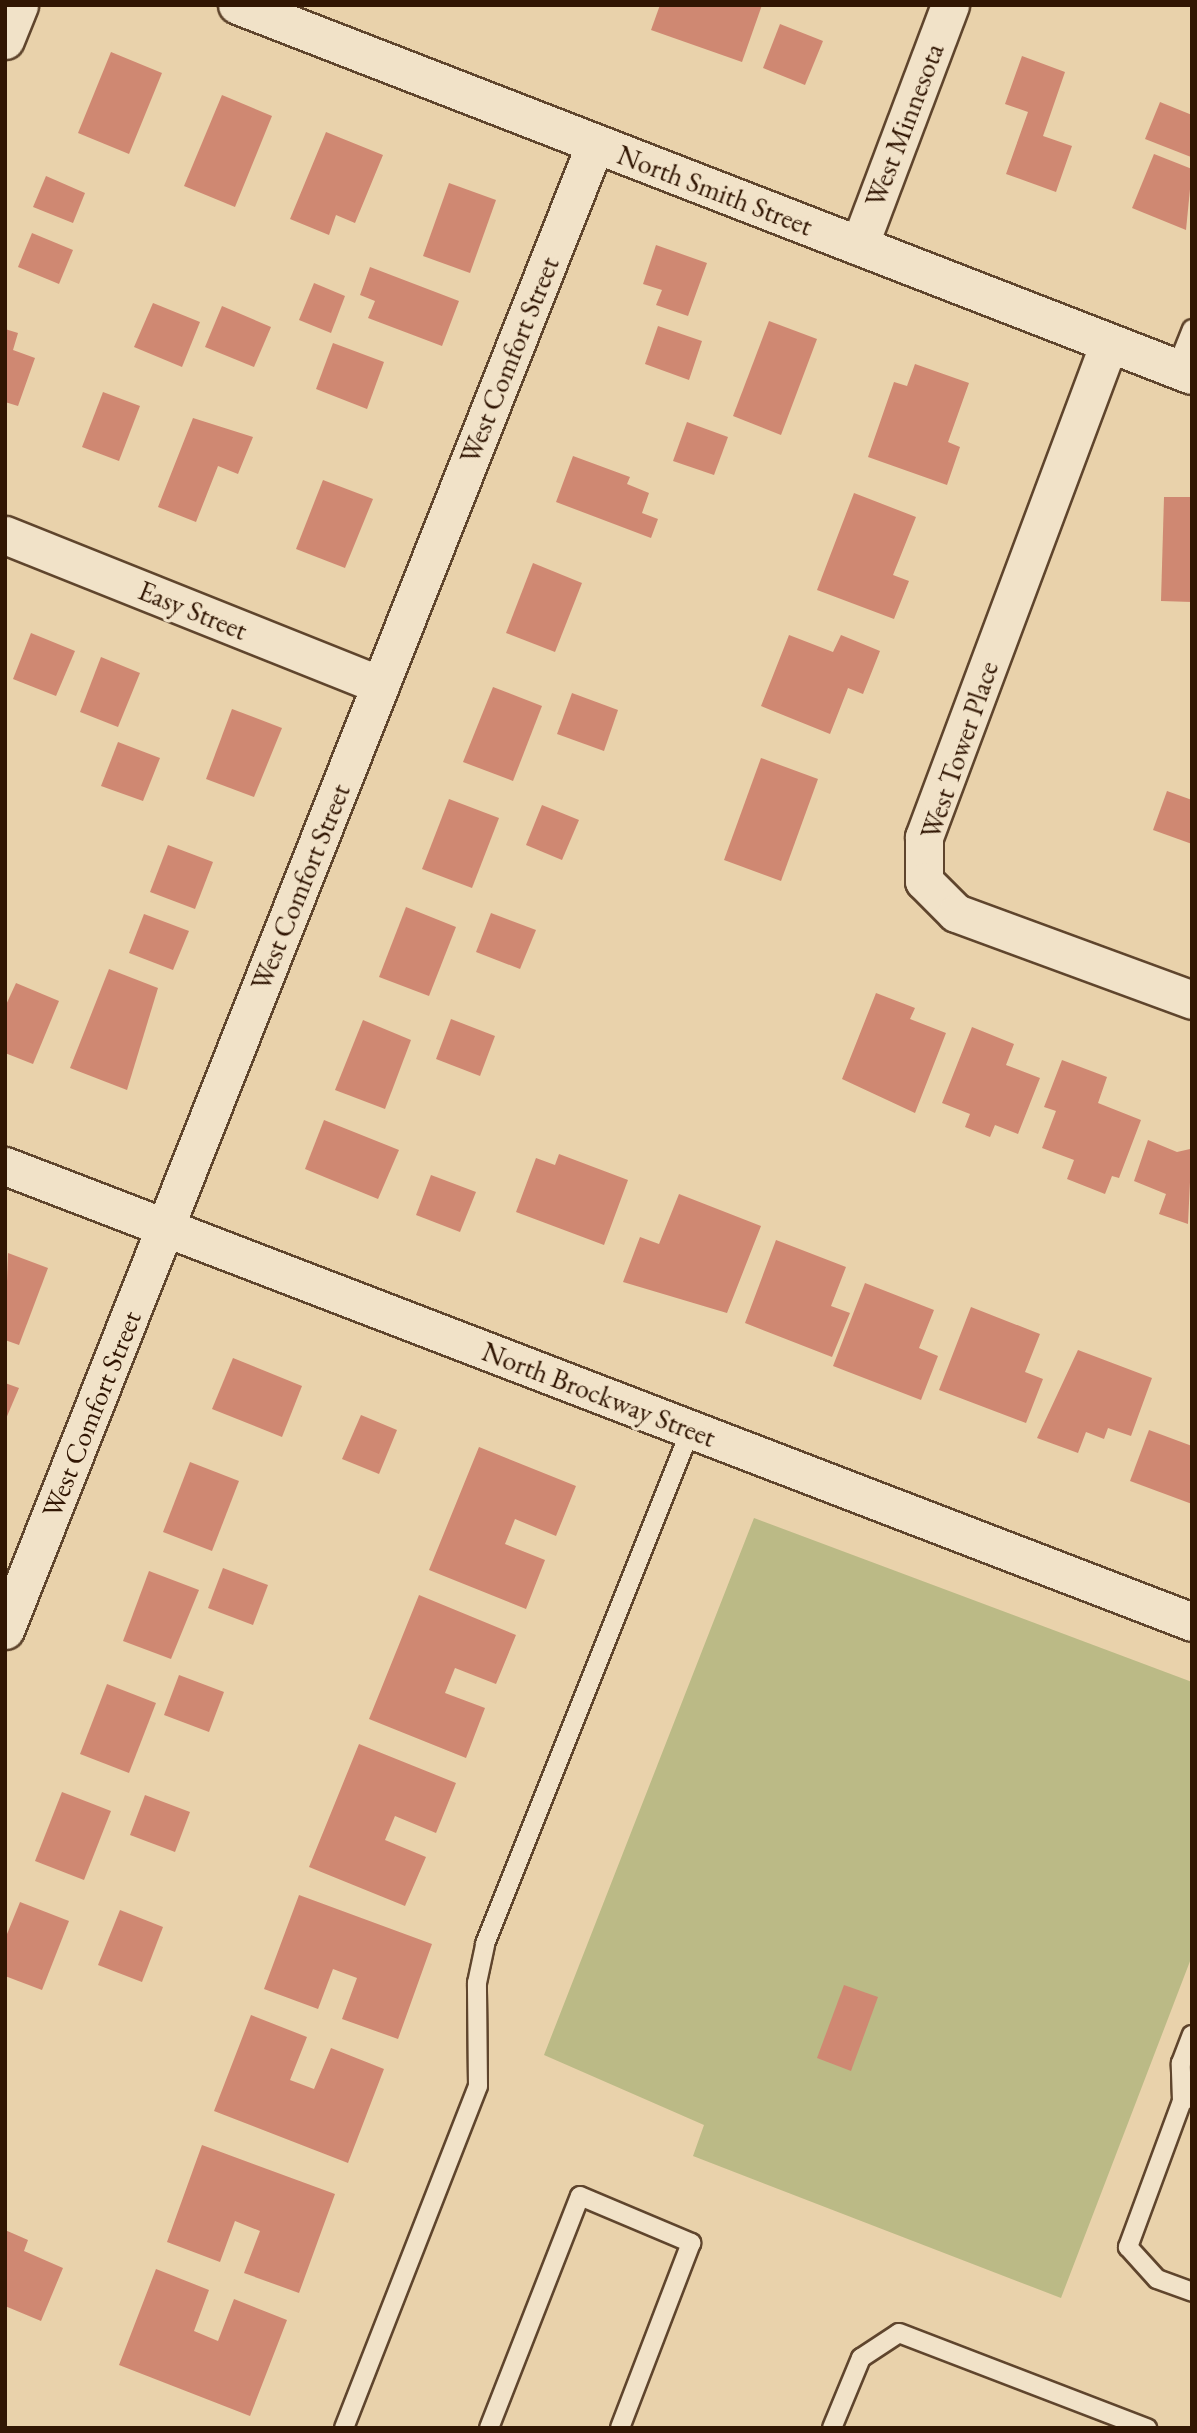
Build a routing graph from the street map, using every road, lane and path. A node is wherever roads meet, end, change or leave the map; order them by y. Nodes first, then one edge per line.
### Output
1 (19, 5) edge
2 (238, 5) edge
3 (950, 5) edge
4 (5, 40) edge
5 (595, 144) junction
6 (859, 246) junction
7 (1192, 329) edge
8 (1109, 343) junction
9 (1184, 372) edge
10 (5, 535) edge
11 (380, 685) junction
12 (1192, 1000) edge
13 (5, 1166) edge
14 (165, 1227) junction
15 (691, 1429) junction
16 (1192, 1622) edge
17 (5, 1630) edge
18 (1192, 2035) edge
19 (1187, 2099) edge
20 (1192, 2292) edge
21 (344, 2428) edge
22 (489, 2428) edge
23 (620, 2428) edge
24 (832, 2428) edge
25 (1147, 2428) edge

1 - 4 street
2 - 5 street, North Smith Street
3 - 6 street, West Minnesota
5 - 6 street, North Smith Street
5 - 11 street, West Comfort Street
6 - 8 street, North Smith Street
7 - 9 lane
8 - 9 street, North Smith Street
8 - 12 street, West Tower Place
10 - 11 street, Easy Street
11 - 14 street, West Comfort Street
13 - 14 street, North Brockway Street
14 - 15 street, North Brockway Street
14 - 17 street, West Comfort Street
15 - 16 street, North Brockway Street
15 - 21 lane
18 - 19 lane
19 - 20 lane
22 - 23 lane
24 - 25 lane

